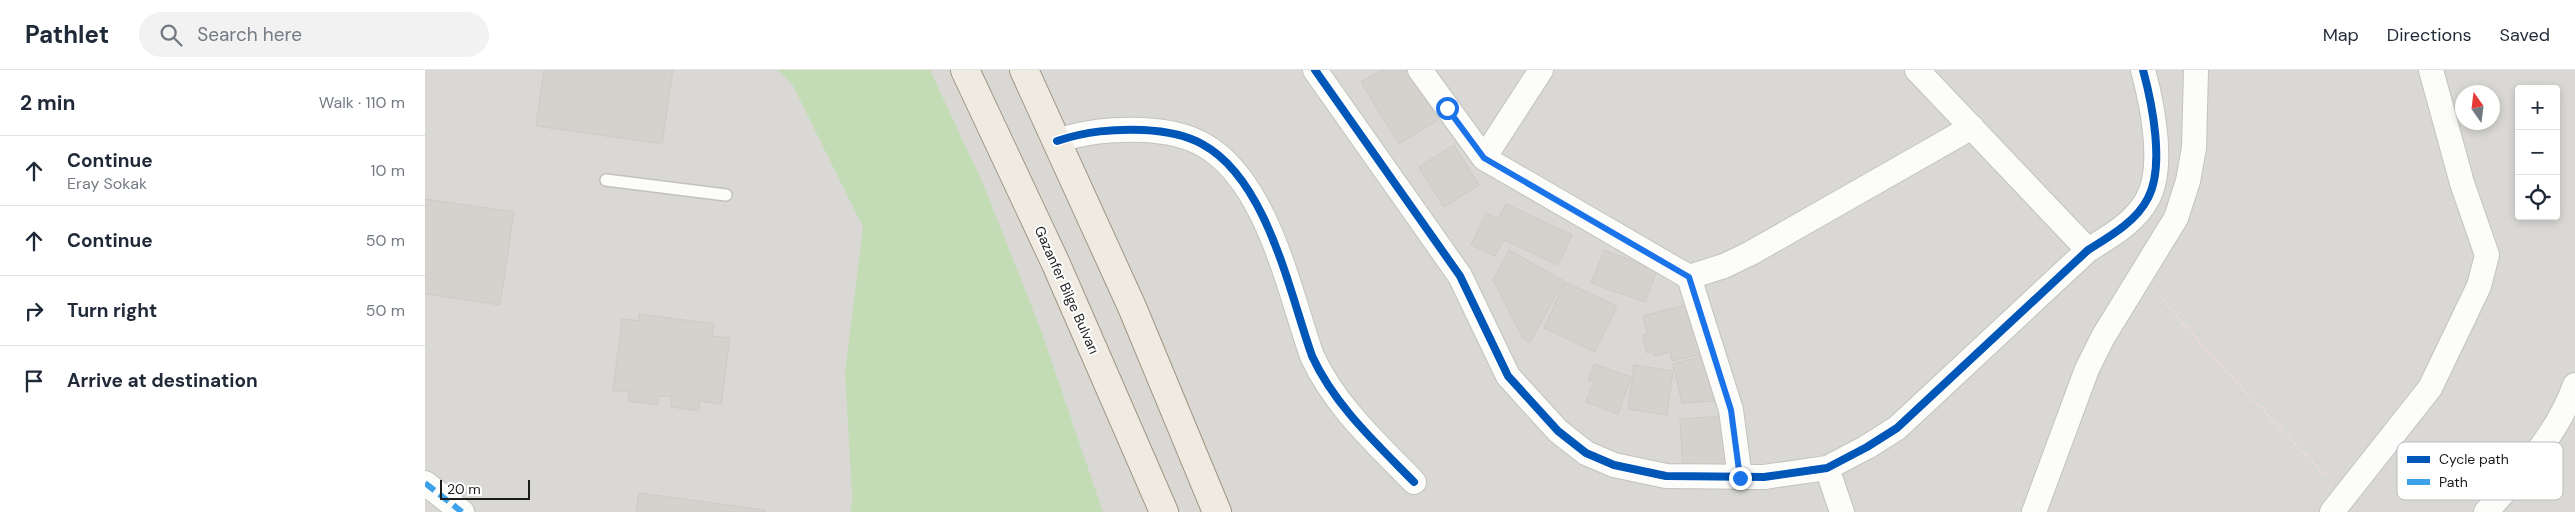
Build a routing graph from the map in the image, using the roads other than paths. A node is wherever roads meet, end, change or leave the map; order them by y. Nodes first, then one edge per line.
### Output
1 (965, 70) edge
2 (1024, 70) edge
3 (1315, 70) edge
4 (1420, 70) edge
5 (1541, 70) edge
6 (1917, 70) edge
7 (2143, 70) edge
8 (2196, 70) edge
9 (2431, 70) edge
10 (1972, 127) junction
11 (1057, 141) junction
12 (1484, 158) junction
13 (606, 180) dead end
14 (727, 196) dead end
15 (2135, 215) junction
16 (2166, 235) junction
17 (2088, 250) junction
18 (1689, 277) junction
19 (2575, 385) edge
20 (2545, 442) edge
21 (1827, 468) junction
22 (1740, 478) junction
23 (1414, 482) dead end
24 (425, 483) edge
25 (2496, 500) edge
26 (2338, 503) edge
27 (462, 512) edge
28 (1164, 512) edge
29 (1217, 512) edge
30 (1842, 512) edge
31 (2034, 512) edge
32 (2486, 512) edge

1 - 28 main road, Gazanfer Bilge Bulvarı
2 - 11 main road
3 - 22 street
4 - 12 street
5 - 12 street
6 - 10 street
7 - 15 street
8 - 16 street
9 - 26 street
10 - 17 street
10 - 18 street
11 - 23 street
11 - 29 main road
12 - 18 street
13 - 14 lane
15 - 16 street
15 - 17 street
16 - 31 street
17 - 21 street
18 - 22 street
19 - 20 street
21 - 22 street
21 - 30 street
24 - 27 street
25 - 32 street

